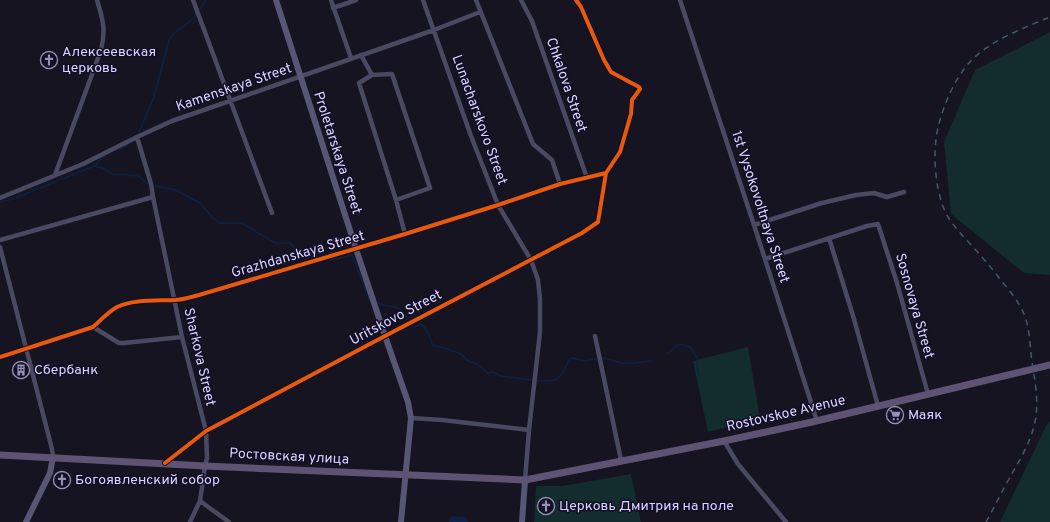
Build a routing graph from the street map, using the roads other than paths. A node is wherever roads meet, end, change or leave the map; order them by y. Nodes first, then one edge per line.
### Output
1 (97, 0) edge
2 (193, 0) edge
3 (276, 0) edge
4 (331, 0) edge
5 (356, 0) edge
6 (423, 0) edge
7 (476, 0) edge
8 (521, 0) edge
9 (576, 0) edge
10 (680, 0) edge
11 (334, 8) junction
12 (480, 12) junction
13 (434, 30) junction
14 (361, 55) junction
15 (351, 58) junction
16 (372, 75) junction
17 (300, 77) junction
18 (231, 100) junction
19 (137, 137) junction
20 (606, 174) junction
21 (55, 175) junction
22 (587, 178) junction
23 (560, 184) junction
24 (904, 192) dead end
25 (153, 197) junction
26 (0, 198) edge
27 (396, 200) junction
28 (498, 205) junction
29 (272, 213) dead end
30 (754, 225) junction
31 (405, 234) junction
32 (829, 238) junction
33 (0, 240) edge
34 (0, 247) edge
35 (356, 249) junction
36 (765, 259) junction
37 (531, 260) junction
38 (175, 300) junction
39 (94, 327) junction
40 (385, 336) junction
41 (595, 336) dead end
42 (182, 337) junction
43 (25, 349) junction
44 (0, 357) edge
45 (1050, 365) edge
46 (928, 394) junction
47 (878, 406) junction
48 (411, 418) junction
49 (817, 421) junction
50 (529, 430) junction
51 (206, 431) junction
52 (724, 441) junction
53 (0, 455) edge
54 (52, 458) junction
55 (620, 460) junction
56 (165, 463) junction
57 (205, 466) junction
58 (407, 475) junction
59 (525, 480) junction
60 (200, 501) junction
61 (26, 522) edge
62 (190, 522) edge
63 (229, 522) edge
64 (401, 522) edge
65 (522, 522) edge
66 (786, 522) edge

1 - 21 street
2 - 18 street
3 - 17 main road, Proletarskaya Street
4 - 11 street
5 - 11 street
6 - 13 street, Lunacharskovo Street
7 - 12 street
8 - 22 street, Chkalova Street
9 - 20 street
10 - 30 street, 1st Vysokovoltnaya Street
11 - 15 street
12 - 13 street, Kamenskaya Street
12 - 23 street
13 - 14 street, Kamenskaya Street
13 - 28 street, Lunacharskovo Street
14 - 15 street, Kamenskaya Street
14 - 16 street
15 - 17 street, Kamenskaya Street
16 - 27 street
16 - 27 street
17 - 18 street, Kamenskaya Street
17 - 35 main road, Proletarskaya Street
18 - 19 street, Kamenskaya Street
18 - 29 street
19 - 21 street, Kamenskaya Street
19 - 25 street, Sharkova Street
20 - 22 street, Grazhdanskaya Street
20 - 37 street, Uritskovo Street
21 - 26 street, Kamenskaya Street
22 - 23 street, Grazhdanskaya Street
23 - 28 street, Grazhdanskaya Street
24 - 30 street
25 - 33 street
25 - 38 street, Sharkova Street
27 - 31 street
28 - 31 street, Grazhdanskaya Street
28 - 37 street, Lunacharskovo Street
30 - 36 street, 1st Vysokovoltnaya Street
31 - 35 street, Grazhdanskaya Street
32 - 36 street
32 - 46 street, Sosnovaya Street
32 - 47 street
34 - 43 street
35 - 38 street, Grazhdanskaya Street
35 - 40 main road, Proletarskaya Street
36 - 49 street, 1st Vysokovoltnaya Street
37 - 40 street, Uritskovo Street
37 - 50 street, Lunacharskovo Street
38 - 39 street, Grazhdanskaya Street
38 - 42 street, Sharkova Street
39 - 42 street
39 - 43 street, Grazhdanskaya Street
40 - 48 main road, Proletarskaya Street
40 - 51 street, Uritskovo Street
41 - 55 street
42 - 51 street, Sharkova Street
43 - 44 street, Grazhdanskaya Street
43 - 54 street
45 - 46 main road, Rostovskoe Avenue
46 - 47 main road, Rostovskoe Avenue
47 - 49 main road, Rostovskoe Avenue
48 - 50 street
48 - 58 main road, Proletarskaya Street
49 - 52 main road, Rostovskoe Avenue
50 - 59 street, Lunacharskovo Street
51 - 56 street, Uritskovo Street
51 - 57 street, Sharkova Street
52 - 55 main road, Rostovskoe Avenue
52 - 66 street
53 - 54 main road, Ростовская улица
54 - 56 main road, Ростовская улица
54 - 61 main road
55 - 59 main road, Rostovskoe Avenue
56 - 57 main road, Ростовская улица
57 - 58 main road, Ростовская улица
57 - 60 street, Sharkova Street
58 - 59 main road, Ростовская улица
58 - 64 main road, Proletarskaya Street
59 - 65 main road
60 - 62 street, Sharkova Street
60 - 63 street

